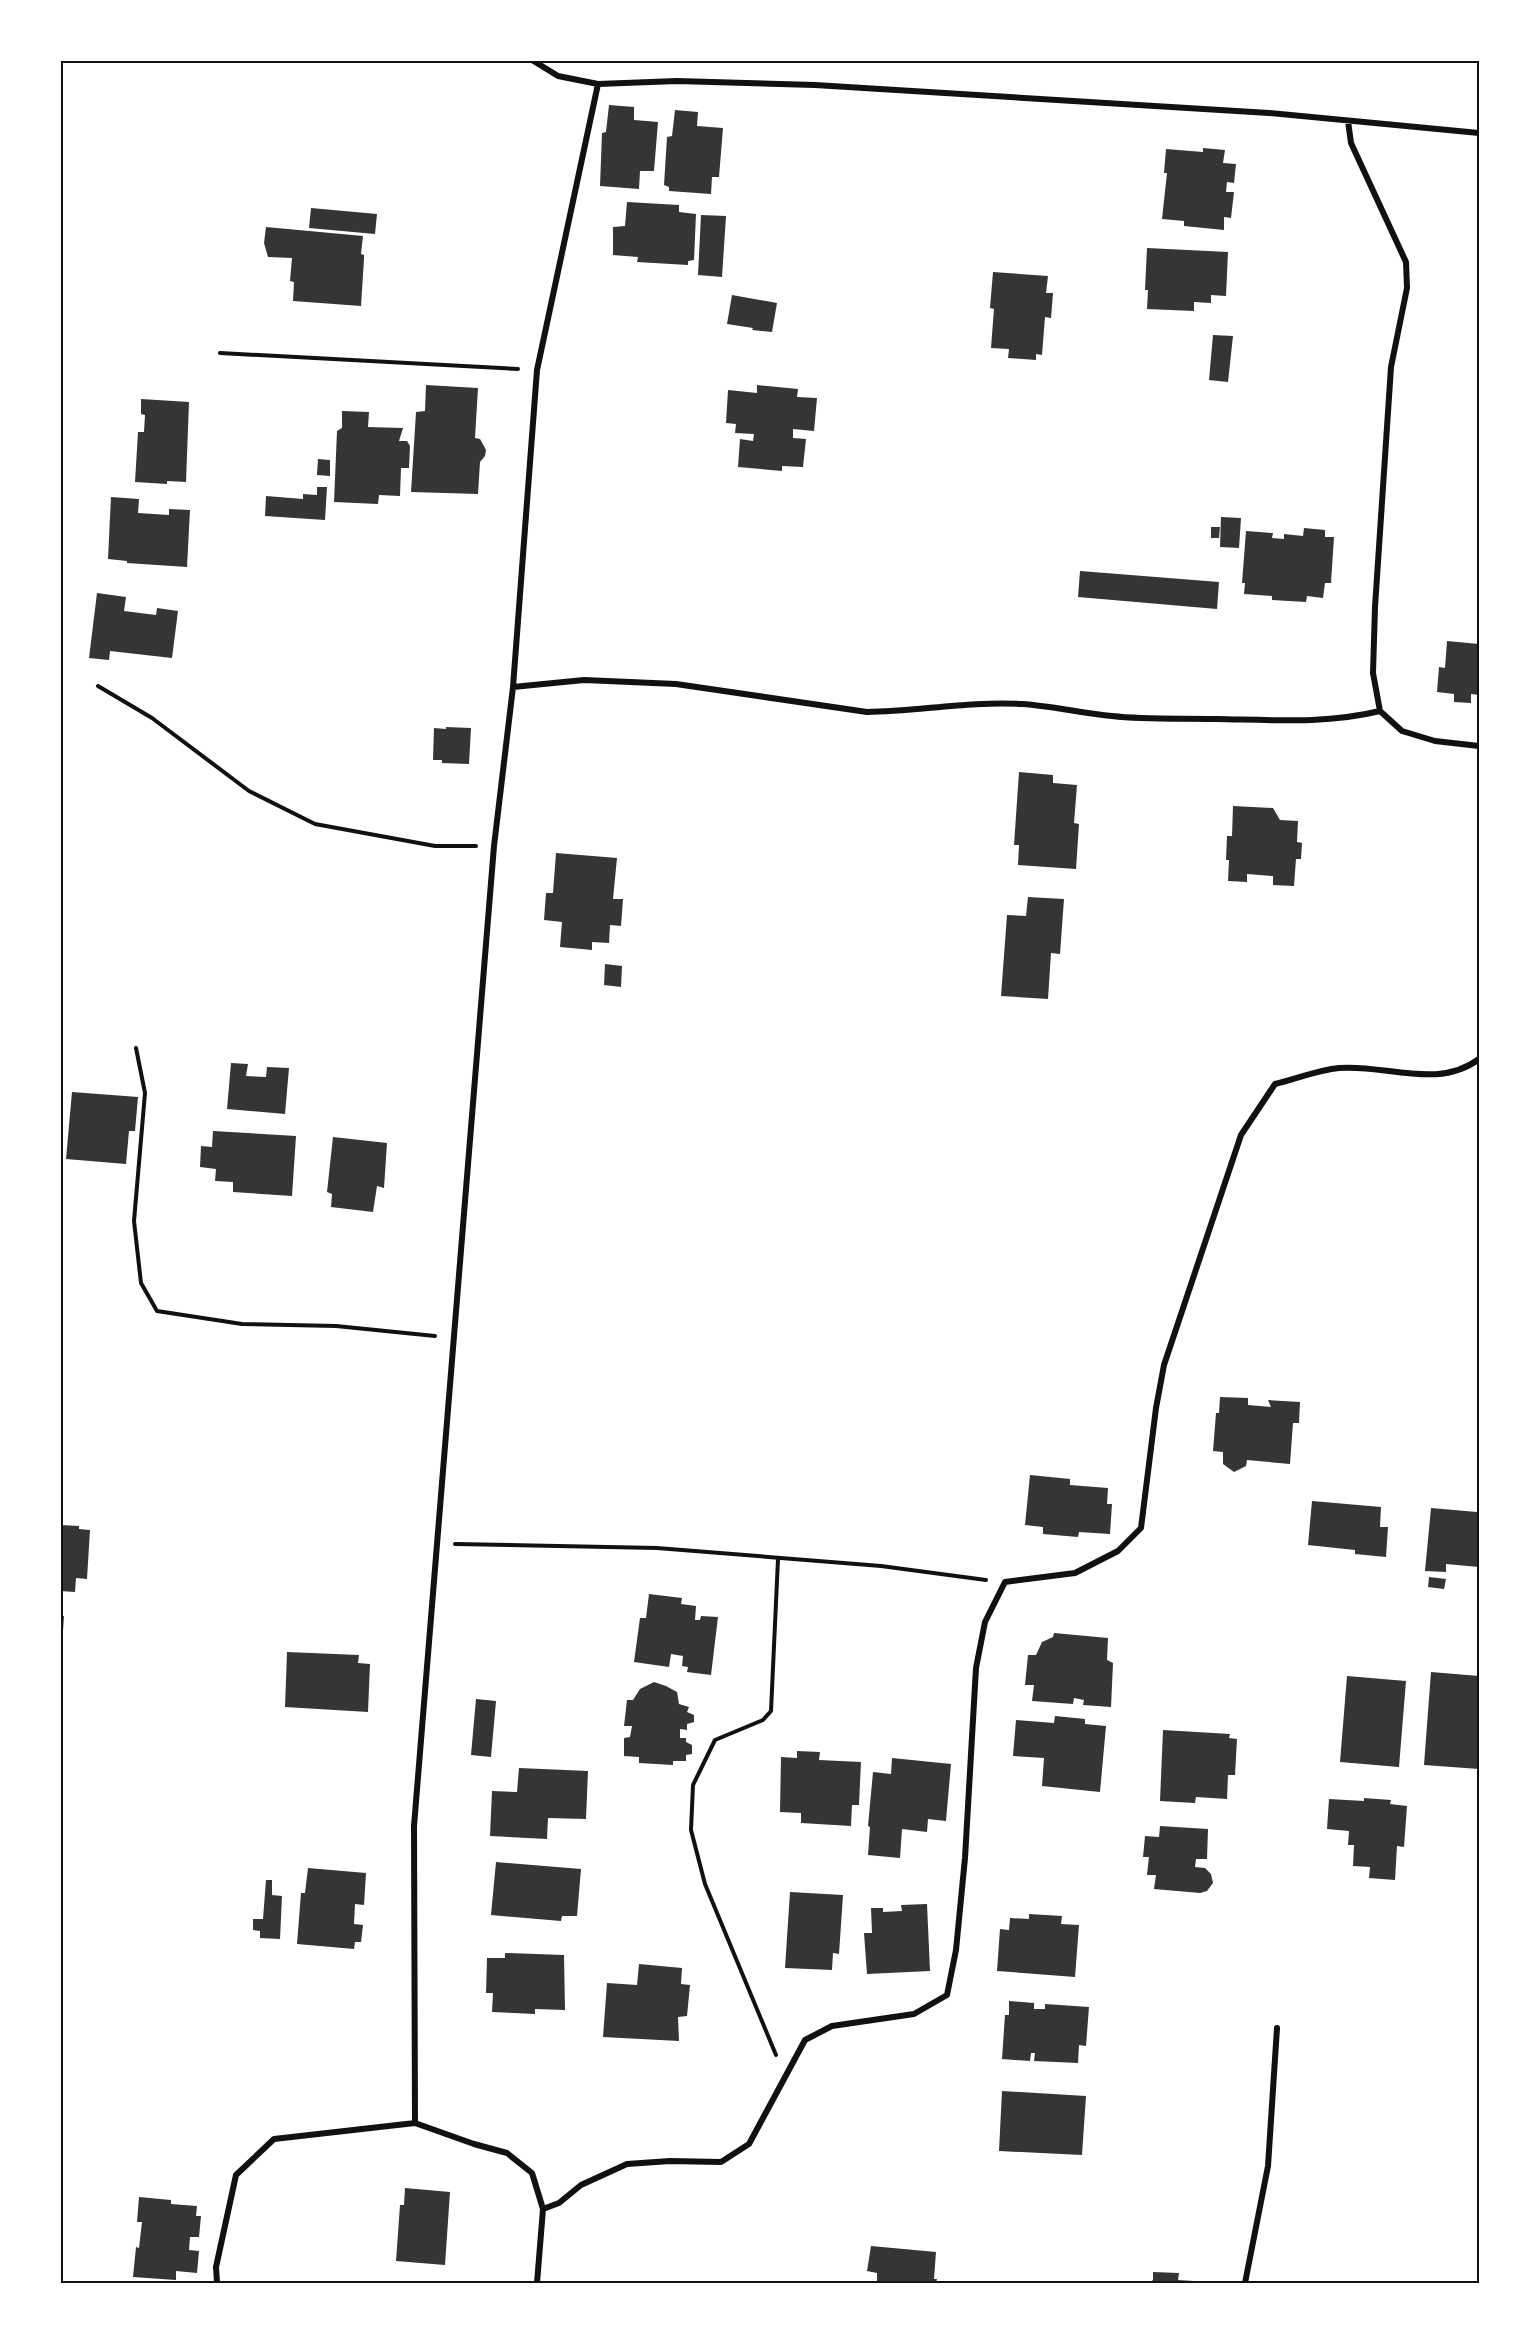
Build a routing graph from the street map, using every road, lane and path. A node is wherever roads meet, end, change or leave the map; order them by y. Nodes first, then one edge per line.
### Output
1 (532, 60) edge
2 (598, 84) junction
3 (1348, 121) junction
4 (1479, 133) edge
5 (220, 353) dead end
6 (537, 370) junction
7 (98, 686) dead end
8 (513, 687) junction
9 (1380, 711) junction
10 (1479, 746) edge
11 (494, 846) junction
12 (136, 1048) dead end
13 (1479, 1059) edge
14 (454, 1338) junction
15 (438, 1544) junction
16 (778, 1558) junction
17 (1005, 1582) junction
18 (1277, 2028) dead end
19 (784, 2075) junction
20 (415, 2123) junction
21 (543, 2210) junction
22 (217, 2283) edge
23 (537, 2283) edge
24 (1245, 2283) edge

1 - 2 street
2 - 3 street
2 - 6 street
3 - 4 street
3 - 9 street
5 - 6 path
6 - 8 street
7 - 11 path
8 - 9 street
8 - 11 street
9 - 10 street
11 - 14 street
12 - 14 path
13 - 17 street
14 - 15 street
15 - 16 path
15 - 20 street
16 - 17 path
16 - 19 path
17 - 19 street
18 - 24 street
19 - 21 street
20 - 21 street
20 - 22 street
21 - 23 street

